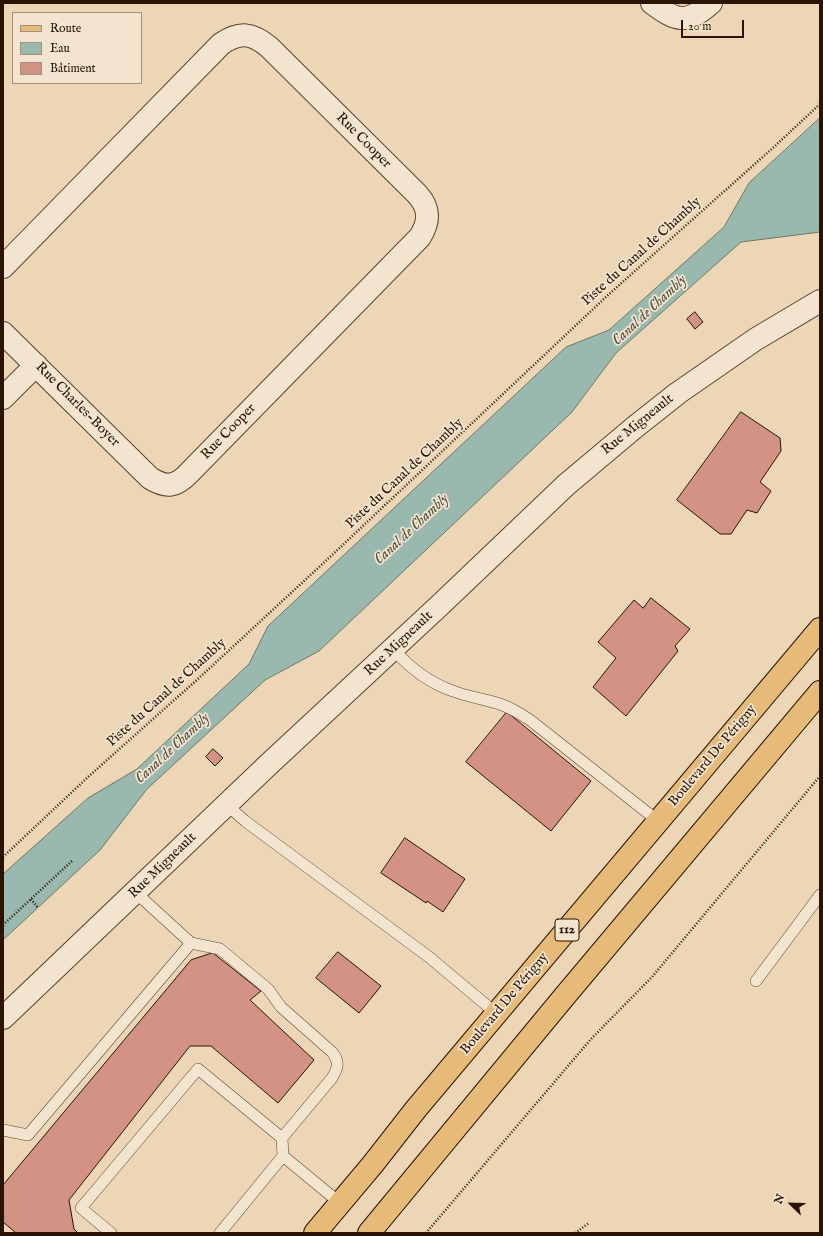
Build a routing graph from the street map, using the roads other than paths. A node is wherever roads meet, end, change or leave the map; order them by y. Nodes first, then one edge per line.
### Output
1 (652, 3) edge
2 (711, 3) edge
3 (3, 267) edge
4 (820, 301) edge
5 (3, 333) edge
6 (36, 365) junction
7 (3, 398) edge
8 (150, 478) joint
9 (820, 629) edge
10 (393, 649) junction
11 (820, 692) edge
12 (227, 805) junction
13 (658, 822) junction
14 (135, 892) junction
15 (820, 895) edge
16 (191, 943) junction
17 (756, 981) dead end
18 (496, 1014) junction
19 (3, 1018) edge
20 (3, 1130) edge
21 (282, 1138) junction
22 (283, 1156) junction
23 (340, 1203) junction
24 (111, 1233) edge
25 (220, 1233) edge
26 (315, 1233) edge
27 (369, 1233) edge

1 - 2 street
3 - 8 street, Rue Cooper
4 - 10 street, Rue Migneault
5 - 6 street, Rue Charles-Boyer
6 - 7 street
6 - 8 street, Rue Charles-Boyer
9 - 13 main road, Boulevard De Périgny / 112
10 - 12 street, Rue Migneault
10 - 13 lane
11 - 27 main road
12 - 14 street, Rue Migneault
12 - 18 lane
13 - 18 main road, Boulevard De Périgny / 112
14 - 16 lane
14 - 19 street, Rue Migneault
15 - 17 lane
16 - 20 lane
16 - 21 lane
18 - 23 main road, Boulevard De Périgny / 112
21 - 22 lane
21 - 24 lane
22 - 23 lane
22 - 25 lane
23 - 26 main road, Boulevard De Périgny / 112

